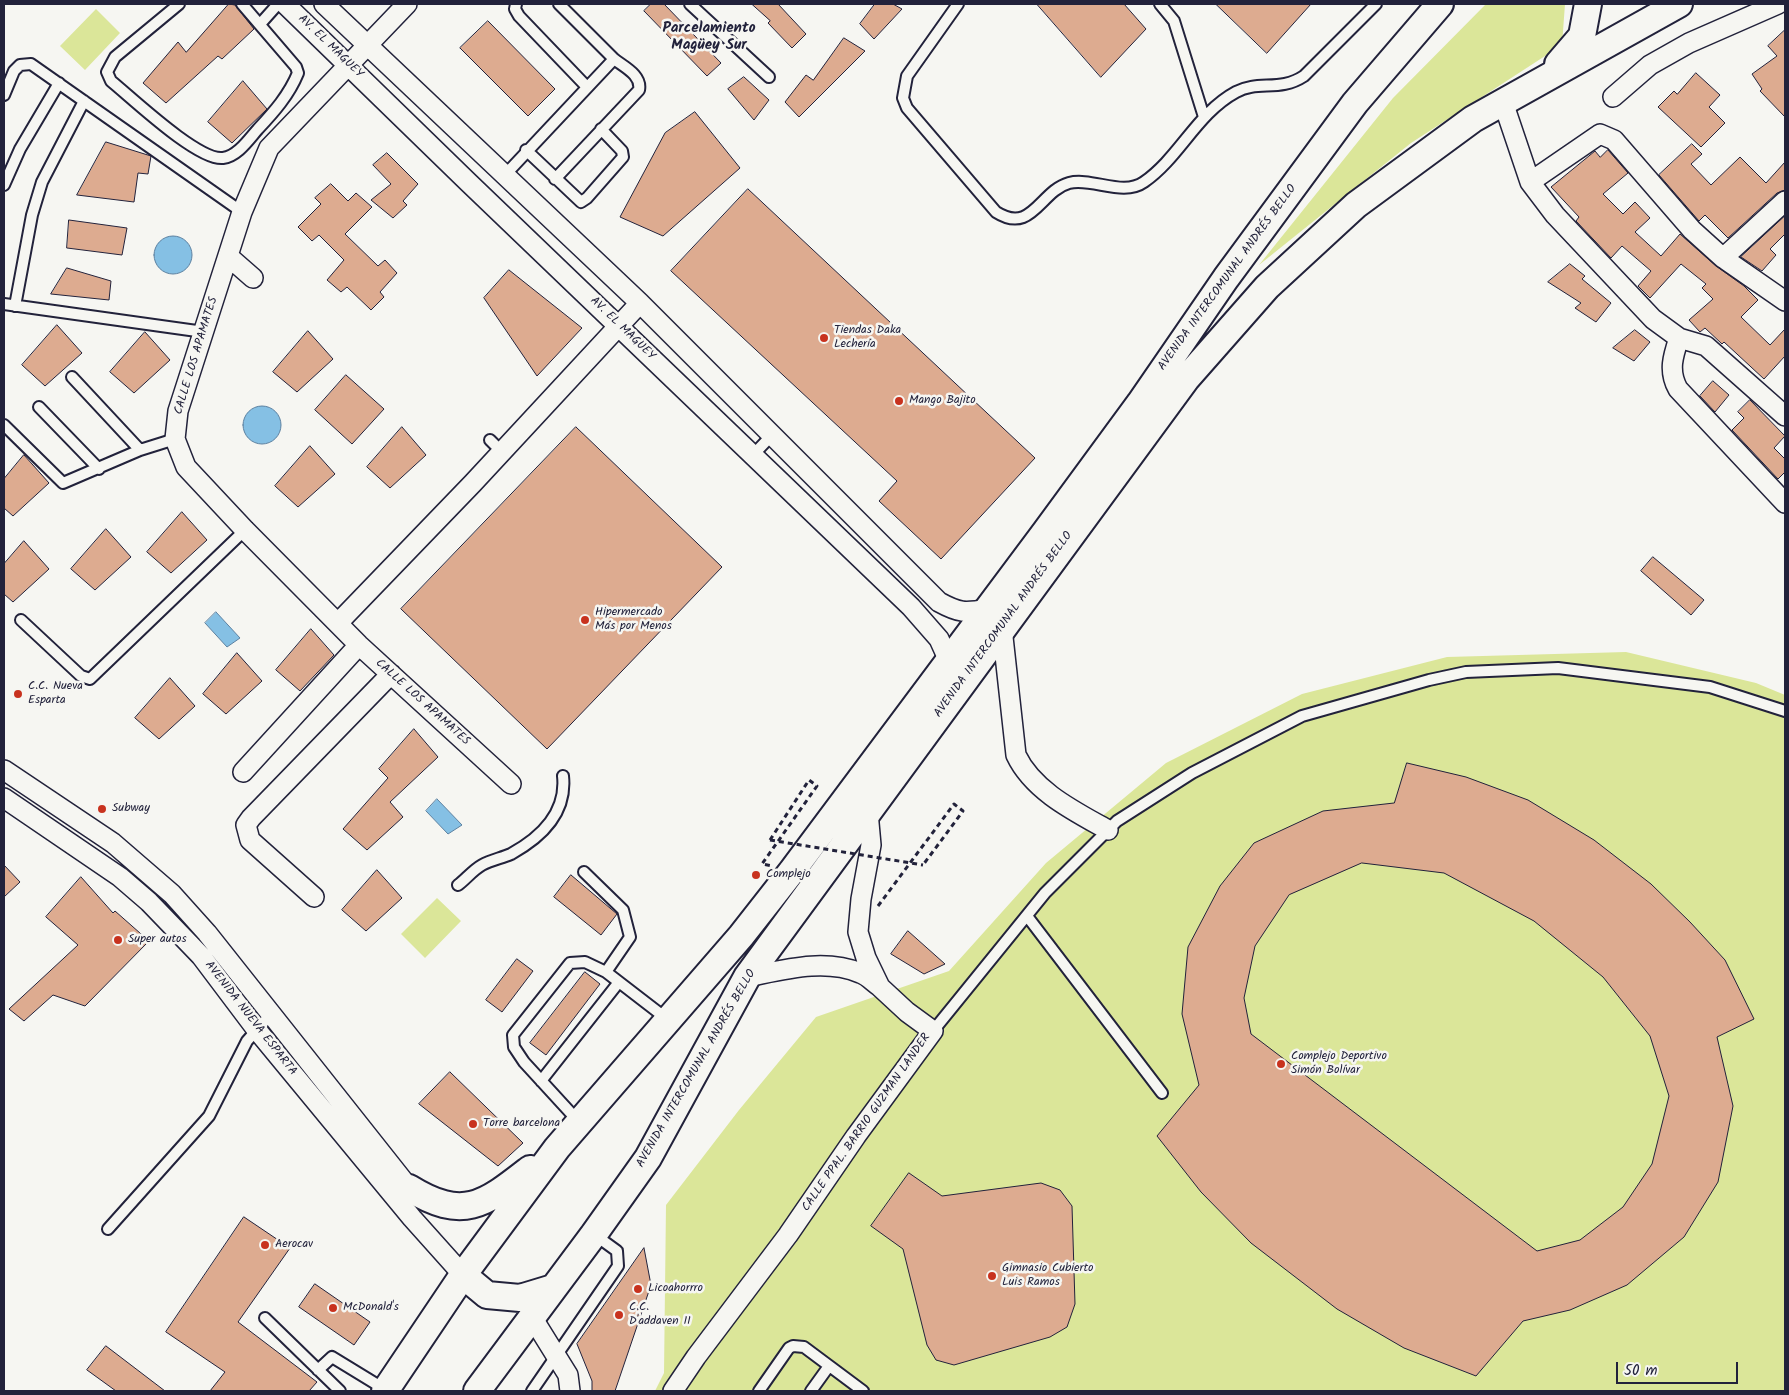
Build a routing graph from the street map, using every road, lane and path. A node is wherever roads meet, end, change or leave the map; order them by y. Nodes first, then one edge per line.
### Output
1 (179, 4) edge
2 (242, 4) edge
3 (278, 4) edge
4 (285, 4) edge
5 (324, 4) edge
6 (407, 4) edge
7 (516, 4) edge
8 (559, 4) edge
9 (690, 4) edge
10 (958, 4) edge
11 (1160, 4) edge
12 (1376, 4) edge
13 (1440, 4) edge
14 (1588, 4) edge
15 (1679, 4) edge
16 (1778, 4) edge
17 (261, 23) junction
18 (366, 44) junction
19 (614, 59) junction
20 (348, 64) junction
21 (769, 77) dead end
22 (1539, 82) junction
23 (59, 83) junction
24 (588, 87) junction
25 (4, 95) edge
26 (1613, 97) dead end
27 (84, 101) junction
28 (1503, 102) junction
29 (1204, 117) junction
30 (601, 130) junction
31 (526, 150) junction
32 (505, 175) junction
33 (555, 179) junction
34 (1530, 182) junction
35 (4, 185) edge
36 (1785, 201) edge
37 (242, 212) junction
38 (229, 257) junction
39 (1723, 258) junction
40 (253, 278) dead end
41 (1785, 301) edge
42 (640, 303) junction
43 (4, 304) edge
44 (16, 306) junction
45 (619, 326) junction
46 (204, 332) junction
47 (1679, 338) junction
48 (72, 377) dead end
49 (40, 407) dead end
50 (1785, 416) edge
51 (4, 424) edge
52 (772, 436) junction
53 (175, 438) junction
54 (140, 450) junction
55 (753, 455) junction
56 (99, 469) junction
57 (1785, 503) edge
58 (245, 530) junction
59 (994, 619) junction
60 (20, 620) dead end
61 (338, 623) junction
62 (359, 646) junction
63 (949, 661) junction
64 (391, 674) junction
65 (1785, 711) edge
66 (4, 770) edge
67 (243, 772) dead end
68 (563, 776) dead end
69 (511, 784) dead end
70 (4, 798) edge
71 (868, 812) junction
72 (1108, 830) junction
73 (787, 832) dead end
74 (584, 872) dead end
75 (458, 885) dead end
76 (314, 897) dead end
77 (1027, 916) junction
78 (858, 932) junction
79 (606, 972) junction
80 (747, 977) junction
81 (619, 982) junction
82 (880, 987) junction
83 (271, 1014) junction
84 (667, 1019) junction
85 (256, 1029) junction
86 (933, 1031) junction
87 (541, 1081) junction
88 (1162, 1093) dead end
89 (579, 1122) junction
90 (557, 1148) junction
91 (402, 1193) junction
92 (108, 1229) dead end
93 (594, 1234) junction
94 (463, 1275) junction
95 (553, 1288) junction
96 (532, 1317) junction
97 (265, 1318) dead end
98 (558, 1356) junction
99 (829, 1366) junction
100 (318, 1370) junction
101 (386, 1390) edge
102 (340, 1391) edge
103 (476, 1391) edge
104 (532, 1391) edge
105 (570, 1391) edge
106 (673, 1391) edge
107 (759, 1391) edge
108 (811, 1391) edge
109 (862, 1391) edge

1 - 17 lane
2 - 17 lane
3 - 17 lane
4 - 20 street, AV. EL MAGUEY
5 - 18 street
6 - 18 street, CALLE LOS APAMATES
7 - 24 lane
8 - 19 lane
9 - 21 lane
10 - 29 lane
11 - 29 lane
12 - 29 lane
13 - 59 main road, AVENIDA INTERCOMUNAL ANDRÉS BELLO
14 - 22 main road
15 - 22 main road, AVENIDA INTERCOMUNAL ANDRÉS BELLO
16 - 26 street
18 - 20 street, CALLE LOS APAMATES
18 - 32 street
19 - 24 lane
19 - 30 lane
20 - 37 street, CALLE LOS APAMATES
20 - 45 street, AV. EL MAGUEY
22 - 28 main road, AVENIDA INTERCOMUNAL ANDRÉS BELLO
23 - 25 lane
23 - 27 lane
23 - 35 lane
24 - 31 lane
27 - 37 lane
27 - 44 lane
28 - 34 street
28 - 59 main road, AVENIDA INTERCOMUNAL ANDRÉS BELLO
30 - 33 lane
30 - 33 lane
31 - 32 lane
31 - 33 lane
32 - 42 street
34 - 39 street
34 - 47 street
36 - 39 street
37 - 38 street, CALLE LOS APAMATES
38 - 40 street
38 - 46 street, CALLE LOS APAMATES
39 - 41 street
42 - 45 street
42 - 52 street
43 - 44 lane
44 - 46 lane
45 - 55 street, AV. EL MAGUEY
45 - 61 street
46 - 53 street, CALLE LOS APAMATES
47 - 50 street
47 - 57 street
48 - 54 lane
49 - 56 lane
51 - 56 lane
52 - 55 lane
52 - 59 street
53 - 54 lane
53 - 58 street, CALLE LOS APAMATES
54 - 56 lane
55 - 63 street, AV. EL MAGUEY
58 - 60 lane
58 - 61 street, CALLE LOS APAMATES
59 - 63 main road, AVENIDA INTERCOMUNAL ANDRÉS BELLO
59 - 71 main road, AVENIDA INTERCOMUNAL ANDRÉS BELLO
59 - 72 street
61 - 62 street, CALLE LOS APAMATES
62 - 64 street, CALLE LOS APAMATES
62 - 67 street
63 - 84 main road, AVENIDA INTERCOMUNAL ANDRÉS BELLO
64 - 69 street, CALLE LOS APAMATES
64 - 76 street
65 - 72 lane
66 - 83 street, AVENIDA NUEVA ESPARTA
68 - 75 lane
70 - 85 street, AVENIDA NUEVA ESPARTA
71 - 78 street, CALLE PPAL. BARRIO GUZMAN LANDER
71 - 80 main road, AVENIDA INTERCOMUNAL ANDRÉS BELLO
72 - 77 lane
73 - 78 path, bridge
74 - 79 lane
77 - 86 lane
77 - 88 lane
78 - 82 street, CALLE PPAL. BARRIO GUZMAN LANDER
79 - 81 lane
79 - 87 lane
80 - 82 street
80 - 93 main road, AVENIDA INTERCOMUNAL ANDRÉS BELLO
81 - 84 lane
81 - 87 lane
82 - 86 street, CALLE PPAL. BARRIO GUZMAN LANDER
83 - 85 lane
83 - 91 street, AVENIDA NUEVA ESPARTA
84 - 89 main road, AVENIDA INTERCOMUNAL ANDRÉS BELLO
85 - 91 street, AVENIDA NUEVA ESPARTA
85 - 92 lane
86 - 106 street, CALLE PPAL. BARRIO GUZMAN LANDER
87 - 89 lane
89 - 90 main road, AVENIDA INTERCOMUNAL ANDRÉS BELLO
90 - 91 main road
90 - 94 main road, AVENIDA INTERCOMUNAL ANDRÉS BELLO
91 - 94 street, AVENIDA NUEVA ESPARTA
93 - 95 main road, AVENIDA INTERCOMUNAL ANDRÉS BELLO
93 - 98 lane
94 - 95 main road
94 - 101 main road, AVENIDA INTERCOMUNAL ANDRÉS BELLO
95 - 96 main road, AVENIDA INTERCOMUNAL ANDRÉS BELLO
96 - 98 street
96 - 103 main road, AVENIDA INTERCOMUNAL ANDRÉS BELLO
97 - 100 lane
98 - 104 lane
98 - 105 street
99 - 107 lane
99 - 108 lane
99 - 109 lane
100 - 101 lane
100 - 102 lane

